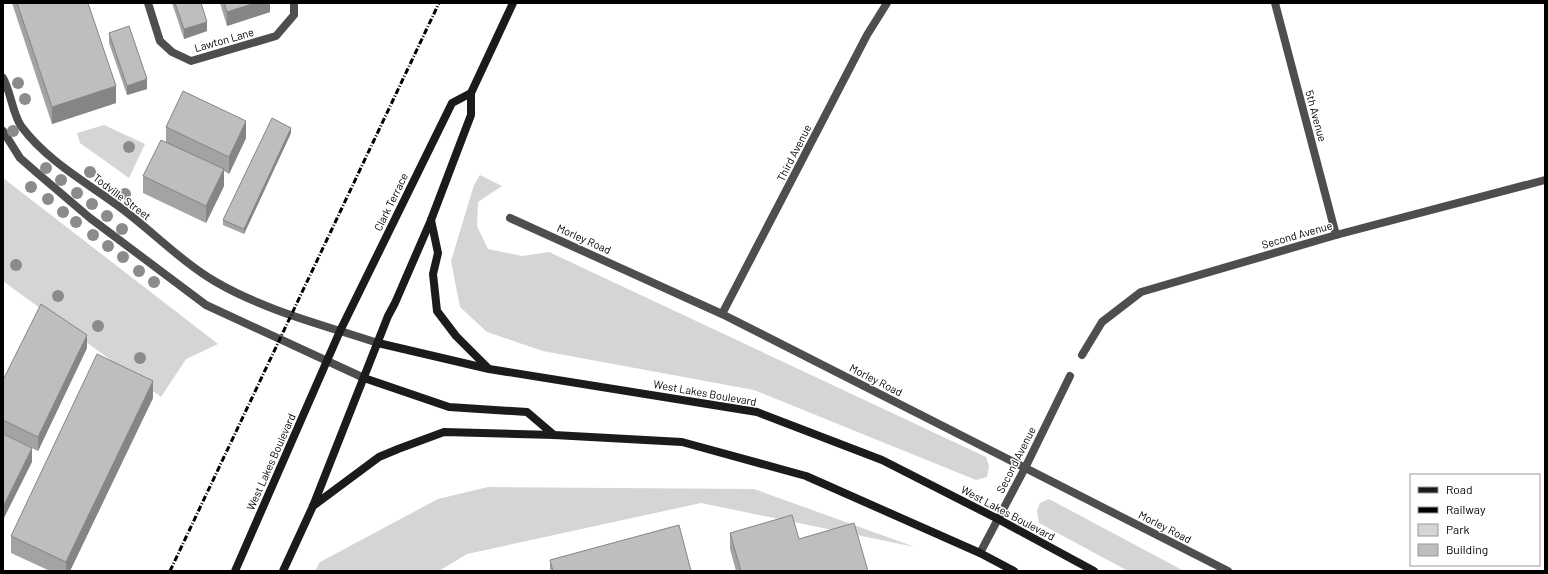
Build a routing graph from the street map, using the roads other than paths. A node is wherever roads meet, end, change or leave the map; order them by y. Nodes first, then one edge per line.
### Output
1 (148, 3) edge
2 (294, 3) edge
3 (513, 3) edge
4 (887, 3) edge
5 (1274, 3) edge
6 (3, 78) edge
7 (471, 93) junction
8 (3, 131) edge
9 (1545, 180) edge
10 (510, 218) dead end
11 (431, 220) junction
12 (1336, 235) junction
13 (262, 304) joint
14 (722, 314) junction
15 (340, 331) junction
16 (378, 343) junction
17 (1082, 355) dead end
18 (327, 361) junction
19 (489, 369) junction
20 (1070, 376) dead end
21 (364, 378) junction
22 (554, 435) junction
23 (1025, 468) junction
24 (313, 506) junction
25 (998, 519) junction
26 (980, 553) junction
27 (235, 571) edge
28 (283, 571) edge
29 (1014, 571) edge
30 (1094, 571) edge
31 (1228, 571) edge

1 - 2 street, Lawton Lane
3 - 7 main road
4 - 14 street, Third Avenue
5 - 12 street, 5th Avenue
6 - 13 street, Todville Street
7 - 11 main road
7 - 15 main road, Clark Terrace
8 - 18 street
9 - 12 street, Second Avenue
10 - 14 street, Morley Road
11 - 16 main road
11 - 19 main road
12 - 17 street, Second Avenue
13 - 15 street, West Lakes Boulevard
14 - 23 street, Morley Road
15 - 16 street, West Lakes Boulevard
15 - 18 main road, West Lakes Boulevard
16 - 19 main road, West Lakes Boulevard
16 - 21 main road
18 - 21 street
18 - 27 main road, West Lakes Boulevard
19 - 25 main road, West Lakes Boulevard
20 - 23 street, Second Avenue
21 - 22 main road
21 - 24 main road
22 - 24 main road
22 - 26 main road
23 - 25 street, Second Avenue
23 - 31 street, Morley Road
24 - 28 main road
25 - 26 street, Second Avenue
25 - 30 main road, West Lakes Boulevard
26 - 29 main road

